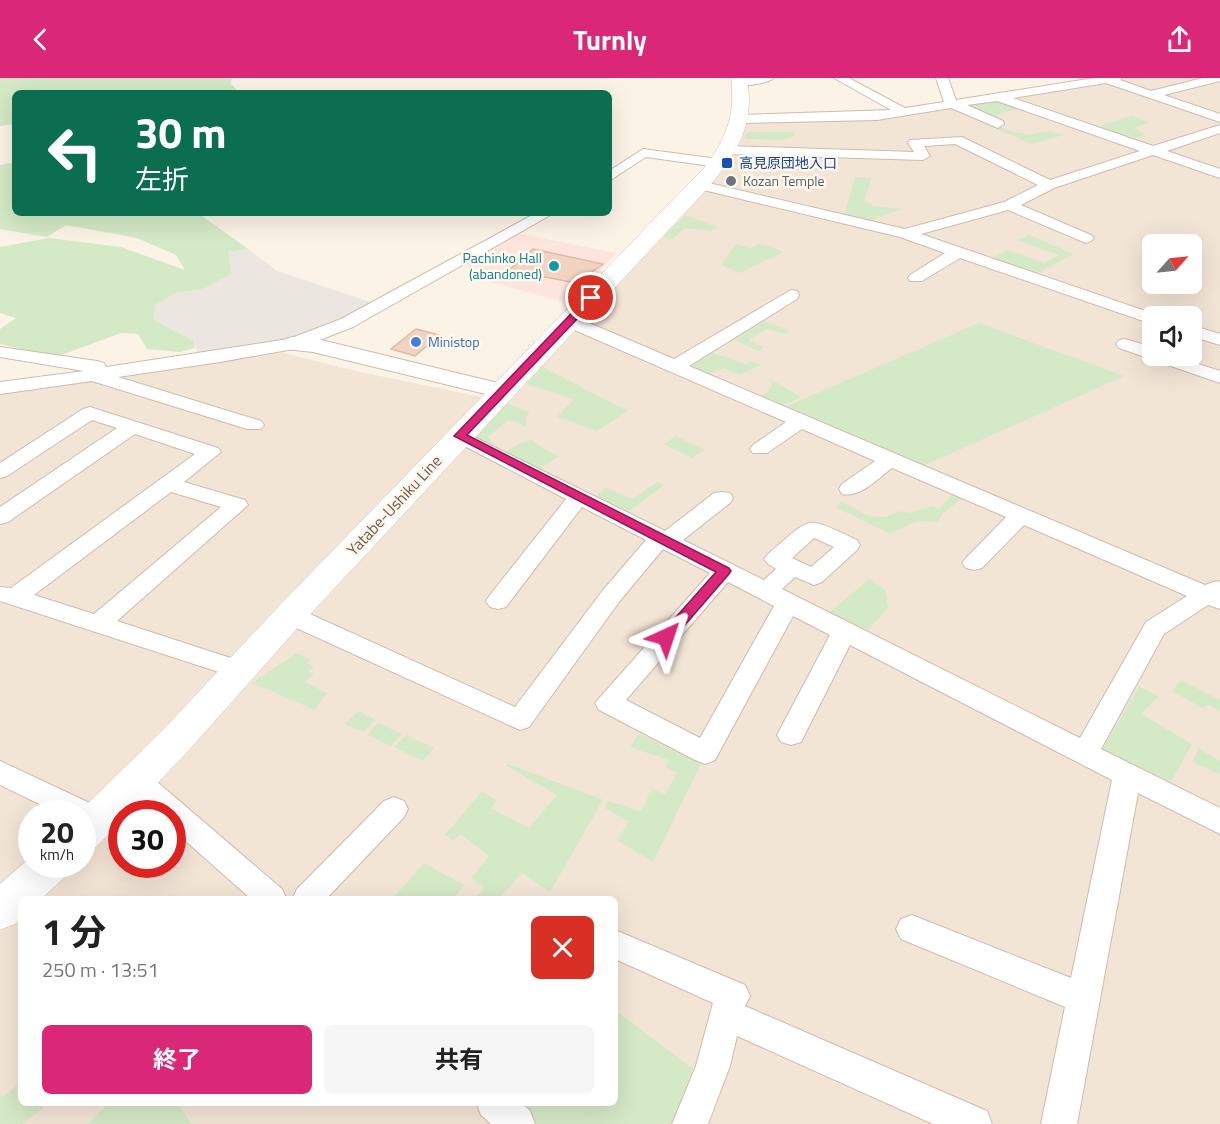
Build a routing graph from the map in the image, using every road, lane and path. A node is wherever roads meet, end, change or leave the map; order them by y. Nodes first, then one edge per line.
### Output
1 (768, 78) edge
2 (840, 78) edge
3 (942, 78) edge
4 (1053, 78) edge
5 (1217, 78) edge
6 (1107, 79) edge
7 (740, 80) edge
8 (1064, 86) junction
9 (1003, 93) junction
10 (1152, 94) junction
11 (952, 104) junction
12 (904, 112) junction
13 (1216, 114) edge
14 (741, 119) junction
15 (998, 124) dead end
16 (849, 126) junction
17 (1220, 129) edge
18 (939, 131) dead end
19 (957, 140) junction
20 (1153, 151) junction
21 (864, 154) junction
22 (723, 157) junction
23 (1220, 174) edge
24 (612, 175) edge
25 (700, 185) junction
26 (1049, 185) junction
27 (1009, 205) junction
28 (542, 216) edge
29 (905, 234) junction
30 (1086, 238) dead end
31 (958, 252) junction
32 (916, 278) dead end
33 (791, 296) dead end
34 (1142, 315) edge
35 (570, 321) junction
36 (1202, 334) edge
37 (1220, 340) edge
38 (293, 344) junction
39 (1125, 344) dead end
40 (1142, 350) edge
41 (0, 352) edge
42 (676, 366) junction
43 (1188, 366) edge
44 (120, 370) junction
45 (91, 375) junction
46 (1220, 377) edge
47 (0, 388) edge
48 (502, 391) junction
49 (801, 420) junction
50 (254, 425) dead end
51 (134, 426) junction
52 (460, 436) junction
53 (760, 449) dead end
54 (891, 459) junction
55 (0, 472) edge
56 (167, 484) junction
57 (850, 489) dead end
58 (579, 497) junction
59 (722, 498) dead end
60 (1021, 515) junction
61 (0, 517) edge
62 (664, 540) junction
63 (974, 563) dead end
64 (792, 567) dead end
65 (725, 571) junction
66 (765, 592) junction
67 (8, 595) edge
68 (1215, 595) edge
69 (498, 602) dead end
70 (788, 603) junction
71 (290, 615) junction
72 (98, 624) junction
73 (844, 632) junction
74 (240, 670) junction
75 (792, 735) dead end
76 (1085, 754) junction
77 (0, 772) edge
78 (1126, 776) junction
79 (136, 783) junction
80 (46, 800) edge
81 (394, 809) dead end
82 (96, 822) edge
83 (1220, 822) edge
84 (36, 878) edge
85 (269, 896) edge
86 (310, 896) edge
87 (0, 911) edge
88 (912, 930) dead end
89 (618, 945) edge
90 (1083, 999) junction
91 (725, 1014) junction
92 (498, 1106) edge
93 (518, 1124) edge
94 (690, 1124) edge
95 (974, 1124) edge
96 (1059, 1124) edge

1 - 7 street
2 - 12 street
3 - 11 street
4 - 8 street
5 - 10 street
6 - 8 street
6 - 10 street
7 - 14 main road, Yatabe-Ushiku Line
8 - 9 street
9 - 11 street
9 - 20 street
10 - 13 street
11 - 12 street
11 - 15 street
12 - 16 street
14 - 16 street
14 - 22 main road, Yatabe-Ushiku Line
16 - 21 street
17 - 20 street
18 - 19 street
19 - 21 street
19 - 26 street
20 - 23 street
20 - 26 street
21 - 22 street
22 - 24 street
22 - 25 main road, Yatabe-Ushiku Line
25 - 29 street
25 - 35 main road, Yatabe-Ushiku Line
26 - 27 street
27 - 29 street
27 - 30 street
28 - 38 street
29 - 31 street
31 - 32 street
31 - 34 street
33 - 42 street
35 - 42 street
35 - 48 main road, Yatabe-Ushiku Line
36 - 37 street
38 - 44 street
38 - 48 street
39 - 40 street
41 - 44 street
42 - 49 street
43 - 46 street
44 - 45 street
45 - 47 street
45 - 50 street
48 - 52 main road, Yatabe-Ushiku Line
49 - 53 street
49 - 54 street
51 - 55 street
51 - 56 street
51 - 61 street
52 - 58 street
52 - 71 main road, Yatabe-Ushiku Line
54 - 57 street
54 - 60 street
56 - 67 street
56 - 72 street
58 - 62 street
58 - 69 street
59 - 62 street
60 - 63 street
60 - 68 street
62 - 65 street
62 - 71 street
64 - 66 street
65 - 66 street
65 - 70 street
66 - 70 street
67 - 72 street
68 - 76 street
70 - 73 street
71 - 74 main road, Yatabe-Ushiku Line
72 - 74 street
73 - 75 street
73 - 76 street
74 - 79 main road, Yatabe-Ushiku Line
76 - 78 street
77 - 80 street
78 - 83 street
78 - 90 street
79 - 82 main road, Yatabe-Ushiku Line
79 - 85 street
81 - 86 street
84 - 87 main road
88 - 90 street
89 - 91 street
90 - 96 street
91 - 94 street
91 - 95 street
92 - 93 street

